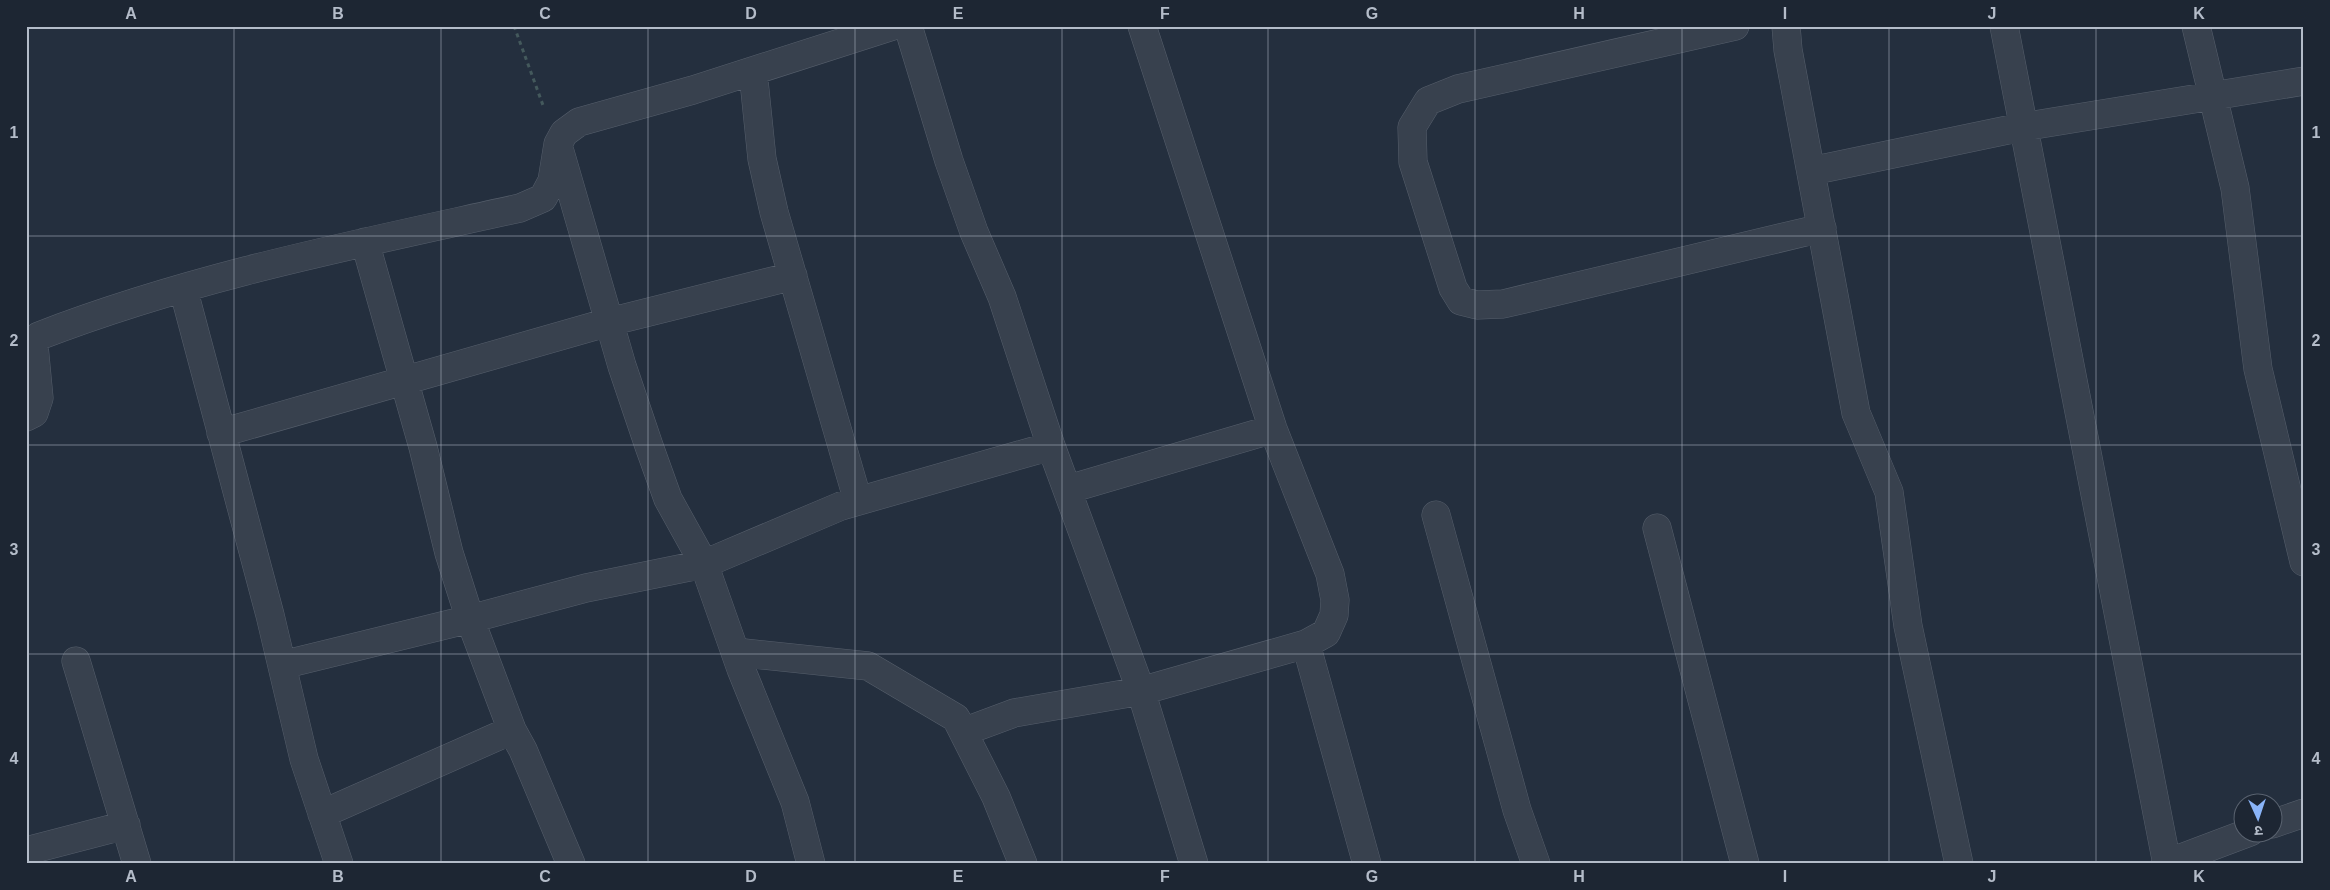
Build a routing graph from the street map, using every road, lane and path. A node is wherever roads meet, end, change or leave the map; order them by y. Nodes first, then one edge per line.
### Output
1 (514, 26) edge
2 (893, 26) edge
3 (908, 26) edge
4 (1142, 26) edge
5 (1735, 26) edge
6 (1786, 26) edge
7 (2004, 26) edge
8 (2196, 26) edge
9 (753, 71) junction
10 (2304, 81) edge
11 (2212, 96) junction
12 (2022, 127) junction
13 (558, 144) junction
14 (1812, 170) junction
15 (1822, 228) junction
16 (365, 242) junction
17 (793, 276) junction
18 (183, 288) junction
19 (609, 322) junction
20 (404, 381) junction
21 (26, 417) edge
22 (1273, 429) junction
23 (221, 433) junction
24 (1051, 446) junction
25 (1068, 489) junction
26 (858, 501) junction
27 (1436, 515) dead end
28 (1657, 528) dead end
29 (2304, 562) edge
30 (704, 564) junction
31 (470, 619) junction
32 (1306, 644) junction
33 (735, 652) junction
34 (76, 661) dead end
35 (282, 665) junction
36 (1142, 691) junction
37 (512, 730) junction
38 (963, 732) junction
39 (2304, 813) edge
40 (322, 814) junction
41 (2282, 821) edge
42 (126, 825) junction
43 (2232, 839) edge
44 (26, 851) edge
45 (137, 864) edge
46 (339, 864) edge
47 (572, 864) edge
48 (811, 864) edge
49 (1023, 864) edge
50 (1194, 864) edge
51 (1367, 864) edge
52 (1536, 864) edge
53 (1746, 864) edge
54 (1959, 864) edge
55 (2167, 864) edge

1 - 13 path
2 - 9 street
3 - 24 street
4 - 22 street
5 - 15 street
6 - 14 street
7 - 12 street
8 - 11 street
9 - 13 street
9 - 17 street
10 - 11 street
11 - 12 street
11 - 29 street
12 - 14 street
12 - 55 street
13 - 16 street
13 - 19 street
14 - 15 street
15 - 54 street
16 - 18 street
16 - 20 street
17 - 19 street
17 - 26 street
18 - 21 street
18 - 23 street
19 - 20 street
19 - 30 street
20 - 23 street
20 - 31 street
22 - 25 street
22 - 32 street
23 - 35 street
24 - 25 street
24 - 26 street
25 - 36 street
26 - 30 street
27 - 52 street
28 - 53 street
30 - 31 street
30 - 33 street
31 - 35 street
31 - 37 street
32 - 36 street
32 - 51 street
33 - 38 street
33 - 48 street
34 - 42 street
35 - 40 street
36 - 38 street
36 - 50 street
37 - 40 street
37 - 47 street
38 - 49 street
39 - 41 street
40 - 46 street
42 - 44 street
42 - 45 street
43 - 55 street

